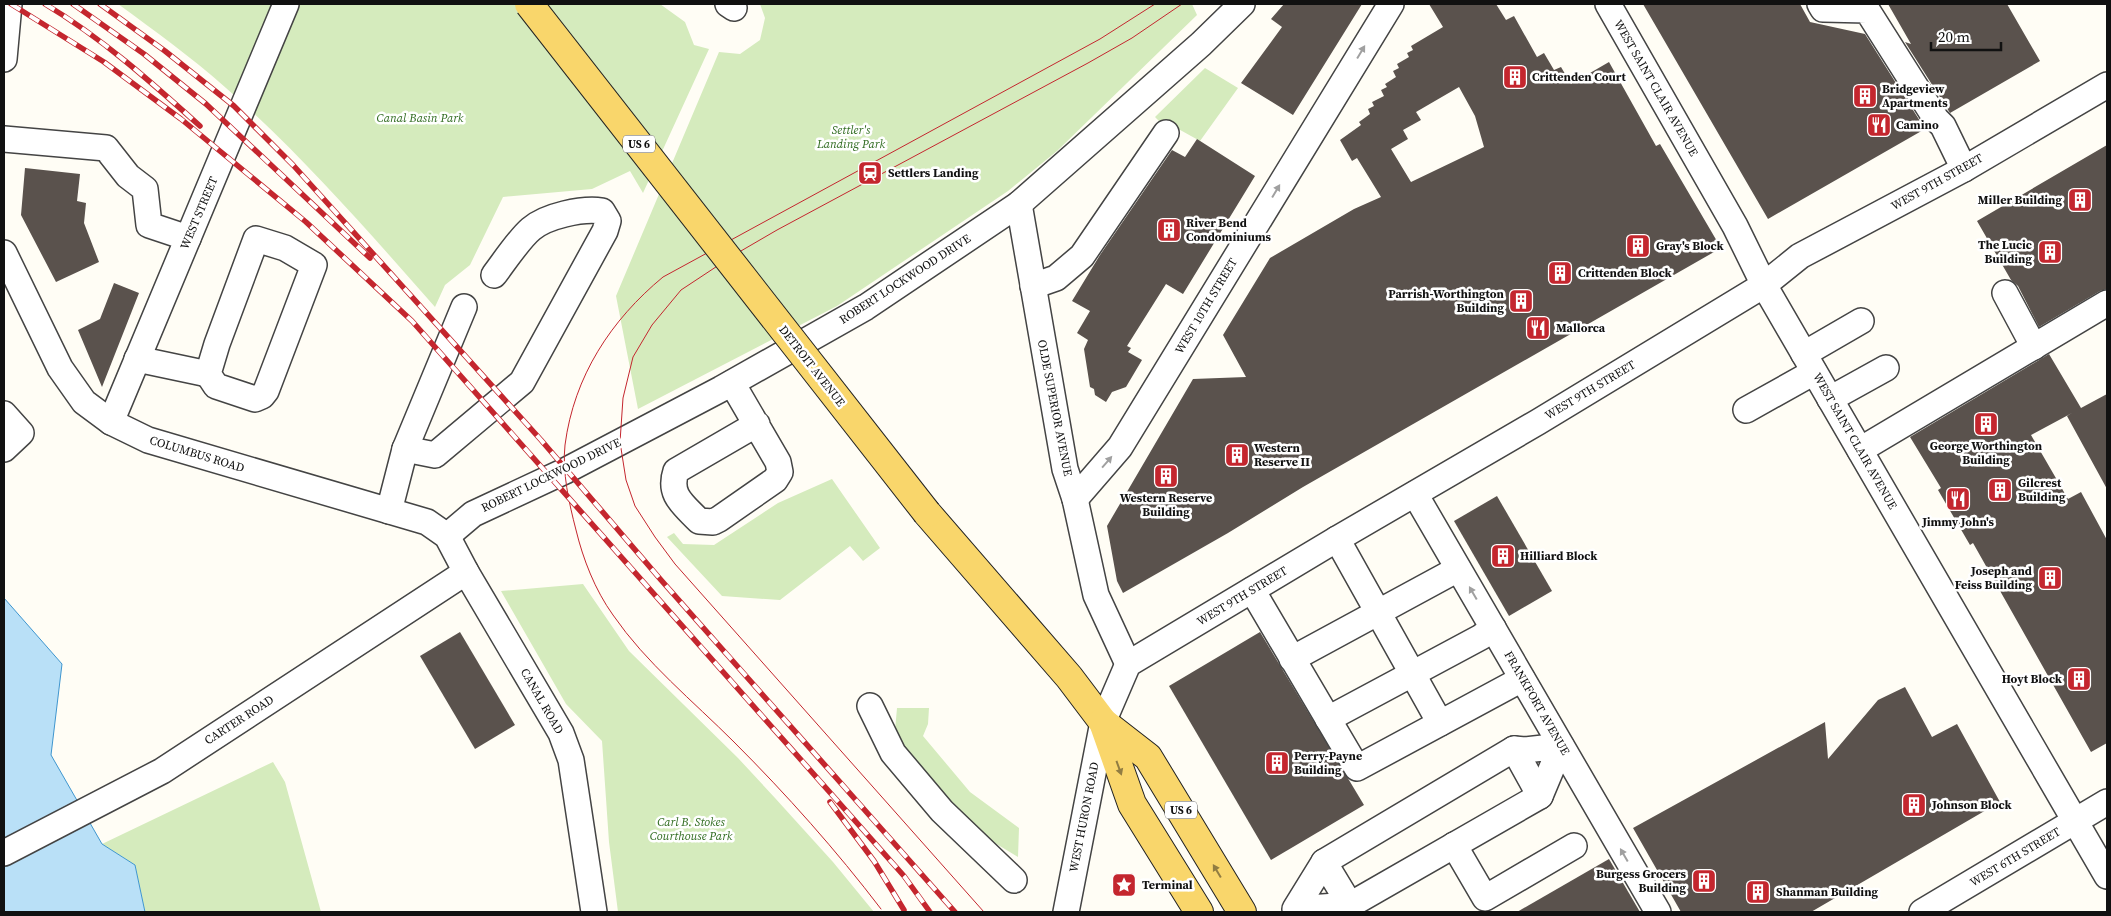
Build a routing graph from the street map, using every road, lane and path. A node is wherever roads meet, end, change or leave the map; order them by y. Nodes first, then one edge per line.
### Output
1 (9, 4) edge
2 (286, 4) edge
3 (529, 4) edge
4 (1242, 4) edge
5 (1391, 4) edge
6 (1608, 4) edge
7 (1820, 4) edge
8 (4, 54) edge
9 (4, 59) edge
10 (2107, 86) edge
11 (1166, 133) dead end
12 (4, 139) edge
13 (1964, 169) junction
14 (1019, 204) junction
15 (188, 238) junction
16 (4, 253) edge
17 (494, 275) dead end
18 (1764, 285) junction
19 (1033, 286) junction
20 (2005, 293) dead end
21 (2107, 303) edge
22 (464, 307) dead end
23 (1861, 321) dead end
24 (2034, 347) junction
25 (137, 360) junction
26 (1809, 363) junction
27 (1886, 368) dead end
28 (208, 374) junction
29 (732, 383) junction
30 (1830, 399) junction
31 (1746, 410) dead end
32 (4, 414) edge
33 (111, 422) junction
34 (758, 424) dead end
35 (4, 449) edge
36 (405, 449) junction
37 (1860, 450) junction
38 (1415, 494) junction
39 (1074, 499) junction
40 (389, 511) junction
41 (447, 536) junction
42 (1337, 539) junction
43 (1458, 569) junction
44 (466, 572) junction
45 (1252, 590) junction
46 (1379, 612) junction
47 (1493, 628) junction
48 (1292, 659) junction
49 (1128, 664) junction
50 (1412, 673) junction
51 (1522, 679) junction
52 (870, 706) dead end
53 (1328, 719) junction
54 (1103, 722) junction
55 (1440, 723) junction
56 (1561, 746) junction
57 (1514, 749) junction
58 (1540, 796) junction
59 (2107, 802) edge
60 (2076, 821) junction
61 (1454, 845) junction
62 (1574, 846) dead end
63 (4, 853) edge
64 (1324, 862) junction
65 (2107, 876) edge
66 (1014, 880) dead end
67 (1350, 905) junction
68 (1291, 910) edge
69 (594, 912) edge
70 (1066, 912) edge
71 (1199, 912) edge
72 (1242, 912) edge
73 (1658, 912) edge
74 (1922, 912) edge

1 - 8 street
2 - 15 street, WEST STREET
3 - 54 main road, DETROIT AVENUE / US 6, bridge
4 - 14 street, ROBERT LOCKWOOD DRIVE
39 -> 5 street, WEST 10TH STREET
6 - 18 street, WEST SAINT CLAIR AVENUE
7 - 13 street
8 - 9 street
10 - 13 street, WEST 9TH STREET
11 - 19 street
12 - 15 street
13 - 18 street, WEST 9TH STREET
14 - 19 street, OLDE SUPERIOR AVENUE
14 - 29 street, ROBERT LOCKWOOD DRIVE
15 - 25 street, WEST STREET
16 - 33 street, COLUMBUS ROAD
17 - 36 street
18 - 26 street, WEST SAINT CLAIR AVENUE
18 - 38 street, WEST 9TH STREET
19 - 39 street, OLDE SUPERIOR AVENUE
20 - 24 street
21 - 24 street
22 - 36 street
23 - 26 street
24 - 37 street
25 - 28 street
25 - 33 street, WEST STREET
26 - 30 street, WEST SAINT CLAIR AVENUE
26 - 31 street
27 - 30 street
28 - 28 street
29 - 34 street
29 - 41 street, ROBERT LOCKWOOD DRIVE
30 - 37 street, WEST SAINT CLAIR AVENUE
32 - 35 street
33 - 40 street, COLUMBUS ROAD
36 - 40 street
37 - 60 street, WEST SAINT CLAIR AVENUE
38 - 42 street, WEST 9TH STREET
38 - 43 street, FRANKFORT AVENUE
39 - 49 street, OLDE SUPERIOR AVENUE
40 - 41 street, COLUMBUS ROAD
41 - 44 street, CANAL ROAD
42 - 45 street, WEST 9TH STREET
42 - 46 street
43 - 46 street
47 -> 43 street, FRANKFORT AVENUE
44 - 63 street, CARTER ROAD
44 - 69 street, CANAL ROAD
45 - 48 street
45 - 49 street, WEST 9TH STREET
46 - 48 street
46 - 50 street
47 - 50 street
47 - 51 street, FRANKFORT AVENUE
48 - 53 street
49 - 54 street
50 - 53 street
50 - 55 street
51 - 55 street
51 - 56 street, FRANKFORT AVENUE
52 - 66 street
53 - 55 street
54 - 70 street, WEST HURON ROAD
54 -> 71 main road, US 6
72 -> 54 main road, US 6
56 - 57 street
56 - 58 street
73 -> 56 street, FRANKFORT AVENUE
57 - 58 street
57 - 64 street
58 - 61 street
59 - 60 street, WEST 6TH STREET
60 - 65 street, WEST SAINT CLAIR AVENUE
60 - 74 street, WEST 6TH STREET
61 - 62 street
61 - 67 street
64 - 67 street
64 - 68 street
67 - 68 street

